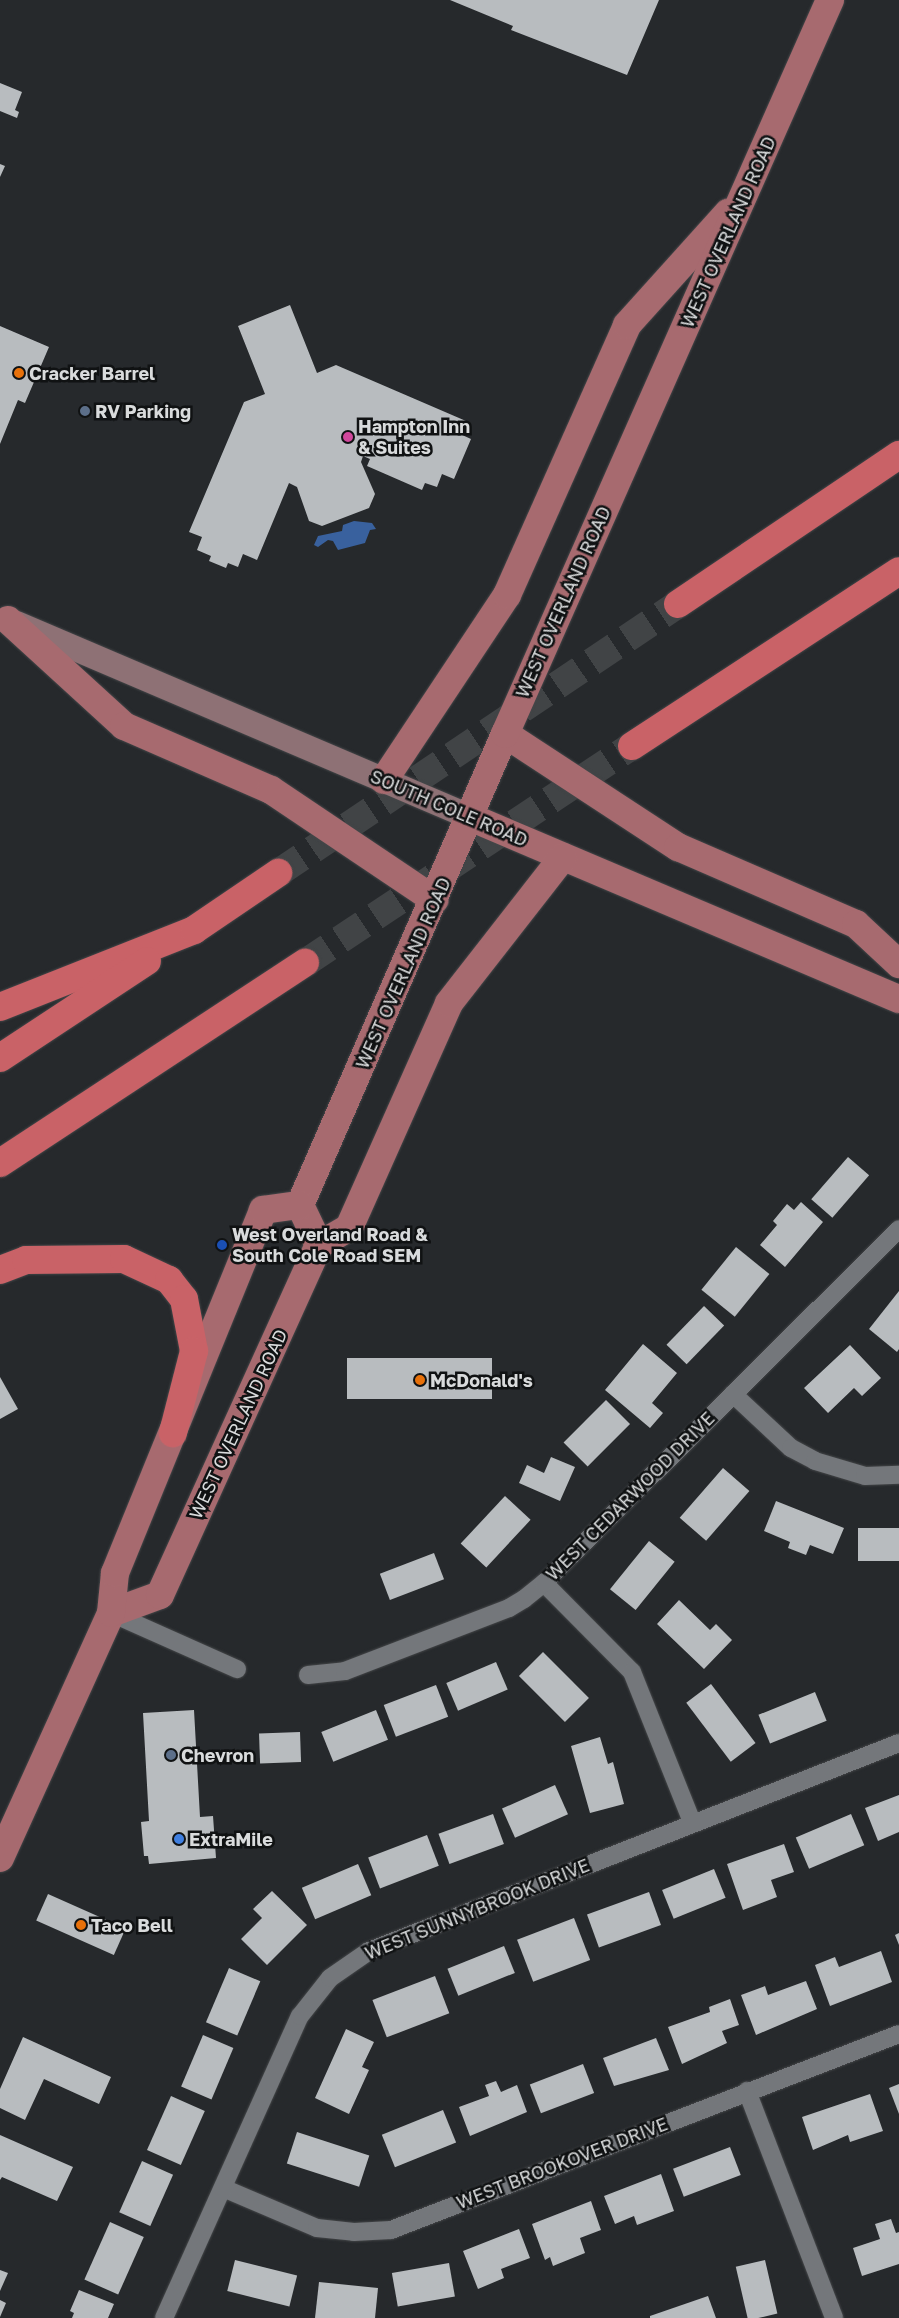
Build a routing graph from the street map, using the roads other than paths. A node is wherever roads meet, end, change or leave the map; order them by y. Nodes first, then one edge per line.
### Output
1 (830, 0) edge
2 (744, 195) junction
3 (899, 455) edge
4 (899, 571) edge
5 (899, 592) edge
6 (678, 604) tunnel mouth
7 (4, 618) edge
8 (811, 630) junction
9 (505, 734) junction
10 (632, 746) tunnel mouth
11 (384, 780) junction
12 (470, 817) junction
13 (564, 857) junction
14 (278, 873) tunnel mouth
15 (435, 900) junction
16 (194, 930) junction
17 (305, 963) tunnel mouth
18 (899, 964) edge
19 (899, 999) edge
20 (0, 1007) edge
21 (0, 1058) edge
22 (0, 1163) edge
23 (300, 1205) junction
24 (899, 1228) edge
25 (319, 1245) junction
26 (0, 1270) edge
27 (733, 1394) junction
28 (173, 1433) junction
29 (899, 1475) edge
30 (544, 1583) junction
31 (111, 1614) junction
32 (237, 1669) dead end
33 (308, 1675) dead end
34 (899, 1743) edge
35 (692, 1822) junction
36 (0, 1858) edge
37 (899, 2034) edge
38 (747, 2091) junction
39 (223, 2188) junction
40 (164, 2318) edge
41 (834, 2318) edge

1 - 2 main road, WEST OVERLAND ROAD
2 - 9 main road, WEST OVERLAND ROAD
2 - 11 main road
3 - 6 highway
4 - 8 highway
5 - 8 highway
7 - 11 main road, SOUTH COLE ROAD
7 - 15 main road
8 - 10 highway
9 - 12 main road, WEST OVERLAND ROAD
9 - 18 main road
11 - 12 main road, SOUTH COLE ROAD
12 - 13 main road, SOUTH COLE ROAD
12 - 15 main road, WEST OVERLAND ROAD
13 - 19 main road, SOUTH COLE ROAD
13 - 25 main road
14 - 16 highway
15 - 23 main road, WEST OVERLAND ROAD
16 - 20 highway
16 - 21 highway
17 - 22 highway
23 - 25 main road
23 - 28 main road
24 - 27 street, WEST CEDARWOOD DRIVE
25 - 31 main road, WEST OVERLAND ROAD
26 - 28 highway
27 - 29 street
27 - 30 street, WEST CEDARWOOD DRIVE
28 - 31 main road
30 - 33 street, WEST CEDARWOOD DRIVE
30 - 35 street
31 - 32 street
31 - 36 main road
34 - 35 street, WEST SUNNYBROOK DRIVE
35 - 39 street, WEST SUNNYBROOK DRIVE
37 - 38 street, WEST BROOKOVER DRIVE
38 - 39 street, WEST BROOKOVER DRIVE
38 - 41 street
39 - 40 street, WEST SUNNYBROOK DRIVE

